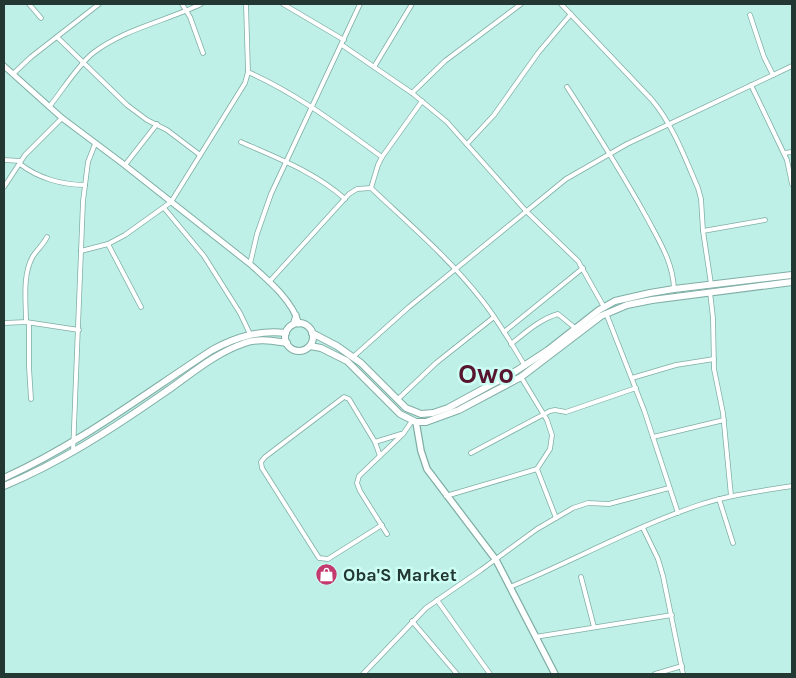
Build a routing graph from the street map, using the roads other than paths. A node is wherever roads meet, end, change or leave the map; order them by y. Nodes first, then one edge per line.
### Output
1 (29, 4) edge
2 (99, 4) edge
3 (182, 4) edge
4 (201, 4) edge
5 (246, 4) edge
6 (283, 4) edge
7 (360, 4) edge
8 (412, 4) edge
9 (521, 4) edge
10 (561, 4) edge
11 (186, 11) junction
12 (571, 14) junction
13 (750, 15) dead end
14 (41, 18) dead end
15 (57, 37) junction
16 (343, 42) junction
17 (203, 53) dead end
18 (83, 63) junction
19 (4, 66) edge
20 (792, 66) edge
21 (374, 67) junction
22 (248, 72) junction
23 (13, 74) junction
24 (773, 75) junction
25 (751, 85) junction
26 (567, 87) dead end
27 (412, 93) junction
28 (422, 101) junction
29 (50, 107) junction
30 (312, 108) junction
31 (62, 118) junction
32 (157, 124) junction
33 (669, 124) junction
34 (242, 142) dead end
35 (95, 144) junction
36 (467, 144) junction
37 (792, 152) edge
38 (784, 153) junction
39 (609, 154) junction
40 (200, 155) junction
41 (382, 156) junction
42 (4, 160) edge
43 (21, 162) junction
44 (286, 162) junction
45 (125, 165) junction
46 (792, 184) edge
47 (85, 185) junction
48 (4, 187) edge
49 (371, 188) junction
50 (345, 199) junction
51 (171, 202) junction
52 (164, 208) junction
53 (526, 211) junction
54 (765, 220) dead end
55 (703, 231) junction
56 (47, 237) dead end
57 (108, 244) junction
58 (81, 251) junction
59 (250, 264) junction
60 (583, 268) junction
61 (455, 269) junction
62 (792, 275) edge
63 (269, 282) junction
64 (792, 282) edge
65 (710, 284) junction
66 (674, 289) junction
67 (710, 292) junction
68 (141, 307) dead end
69 (605, 310) junction
70 (494, 317) junction
71 (4, 323) edge
72 (28, 323) junction
73 (296, 324) junction
74 (575, 328) junction
75 (79, 330) junction
76 (504, 332) junction
77 (286, 333) junction
78 (312, 333) junction
79 (250, 334) junction
80 (287, 343) junction
81 (511, 344) junction
82 (310, 346) junction
83 (354, 357) junction
84 (714, 359) junction
85 (525, 366) junction
86 (521, 378) junction
87 (632, 378) junction
88 (508, 381) junction
89 (636, 388) junction
90 (31, 399) dead end
91 (397, 400) junction
92 (544, 415) junction
93 (724, 420) junction
94 (414, 422) junction
95 (403, 434) junction
96 (653, 437) junction
97 (73, 442) junction
98 (375, 442) junction
99 (73, 452) junction
100 (472, 453) dead end
101 (380, 456) junction
102 (537, 469) junction
103 (4, 478) edge
104 (4, 486) edge
105 (792, 486) edge
106 (669, 488) junction
107 (446, 496) junction
108 (731, 496) junction
109 (719, 499) junction
110 (678, 513) junction
111 (556, 518) junction
112 (382, 525) junction
113 (643, 528) junction
114 (388, 534) dead end
115 (733, 543) dead end
116 (496, 560) junction
117 (581, 577) dead end
118 (510, 587) junction
119 (437, 600) junction
120 (672, 614) junction
121 (412, 622) junction
122 (594, 627) junction
123 (535, 637) junction
124 (682, 666) junction
125 (363, 674) edge
126 (457, 674) edge
127 (490, 674) edge
128 (556, 674) edge
129 (655, 674) edge
130 (683, 674) edge

1 - 14 street
2 - 15 street
3 - 11 street
4 - 11 street
5 - 22 street
6 - 16 street
7 - 16 street
8 - 21 street
9 - 27 street
10 - 12 street
11 - 17 street
11 - 18 street
12 - 33 street
12 - 36 street
13 - 24 street
15 - 18 street
15 - 23 street
16 - 21 street
16 - 30 street
18 - 29 street
18 - 32 street
19 - 23 street
20 - 24 street
21 - 27 street
22 - 30 street
22 - 40 street
23 - 29 street
24 - 25 street
25 - 33 street
25 - 38 street
26 - 39 street
27 - 28 street
28 - 36 street
28 - 41 street
29 - 31 street
30 - 41 street
30 - 44 street
31 - 35 street
31 - 43 street
32 - 40 street
32 - 45 street
33 - 39 street
33 - 55 street
34 - 44 street
35 - 45 street
35 - 47 street
36 - 53 street
37 - 38 street
38 - 46 street
39 - 53 street
39 - 66 street
40 - 51 street
41 - 49 street
42 - 43 street
43 - 47 street
43 - 48 street
44 - 50 street
44 - 59 street
45 - 51 street
47 - 58 street
49 - 50 street
49 - 61 street
50 - 63 street
51 - 52 street
51 - 59 street
52 - 57 street
52 - 79 street
53 - 60 street
53 - 61 street
54 - 55 street
55 - 65 street
56 - 72 street
57 - 58 street
57 - 68 street
58 - 75 street
59 - 63 street
60 - 69 street
60 - 76 street
61 - 70 street
61 - 83 street
62 - 65 main road
63 - 73 street
64 - 67 main road
65 - 66 main road
66 - 69 main road
67 - 69 main road
67 - 84 street
69 - 74 main road
69 - 86 main road
69 - 87 street
70 - 76 street
70 - 91 street
71 - 72 street
72 - 75 street
72 - 90 street
73 - 77 main road
73 - 78 main road
74 - 81 street
74 - 85 main road
75 - 97 street
76 - 81 street
77 - 79 main road
77 - 80 main road
78 - 82 main road
78 - 83 main road
79 - 97 main road
80 - 82 main road
80 - 99 main road
81 - 85 street
82 - 94 main road
83 - 91 main road
84 - 87 street
84 - 93 street
85 - 88 main road
86 - 88 main road
86 - 92 street
87 - 89 street
88 - 91 main road
88 - 94 main road
89 - 92 street
89 - 96 street
92 - 100 street
92 - 102 street
93 - 96 street
93 - 108 street
94 - 95 street
94 - 107 main road
95 - 98 street
95 - 101 street
96 - 106 street
97 - 99 street
97 - 103 main road
98 - 101 street
98 - 112 street
99 - 104 main road
101 - 112 street
102 - 107 street
102 - 111 street
105 - 108 street
106 - 110 street
106 - 111 street
107 - 116 main road
108 - 109 street
109 - 110 street
109 - 115 street
110 - 113 street
111 - 116 street
112 - 114 street
113 - 118 street
113 - 120 street
116 - 118 main road
116 - 119 street
117 - 122 street
118 - 123 main road
119 - 121 street
119 - 127 street
120 - 122 street
120 - 124 street
121 - 125 street
121 - 126 street
122 - 123 street
123 - 128 main road
124 - 129 street
124 - 130 street

